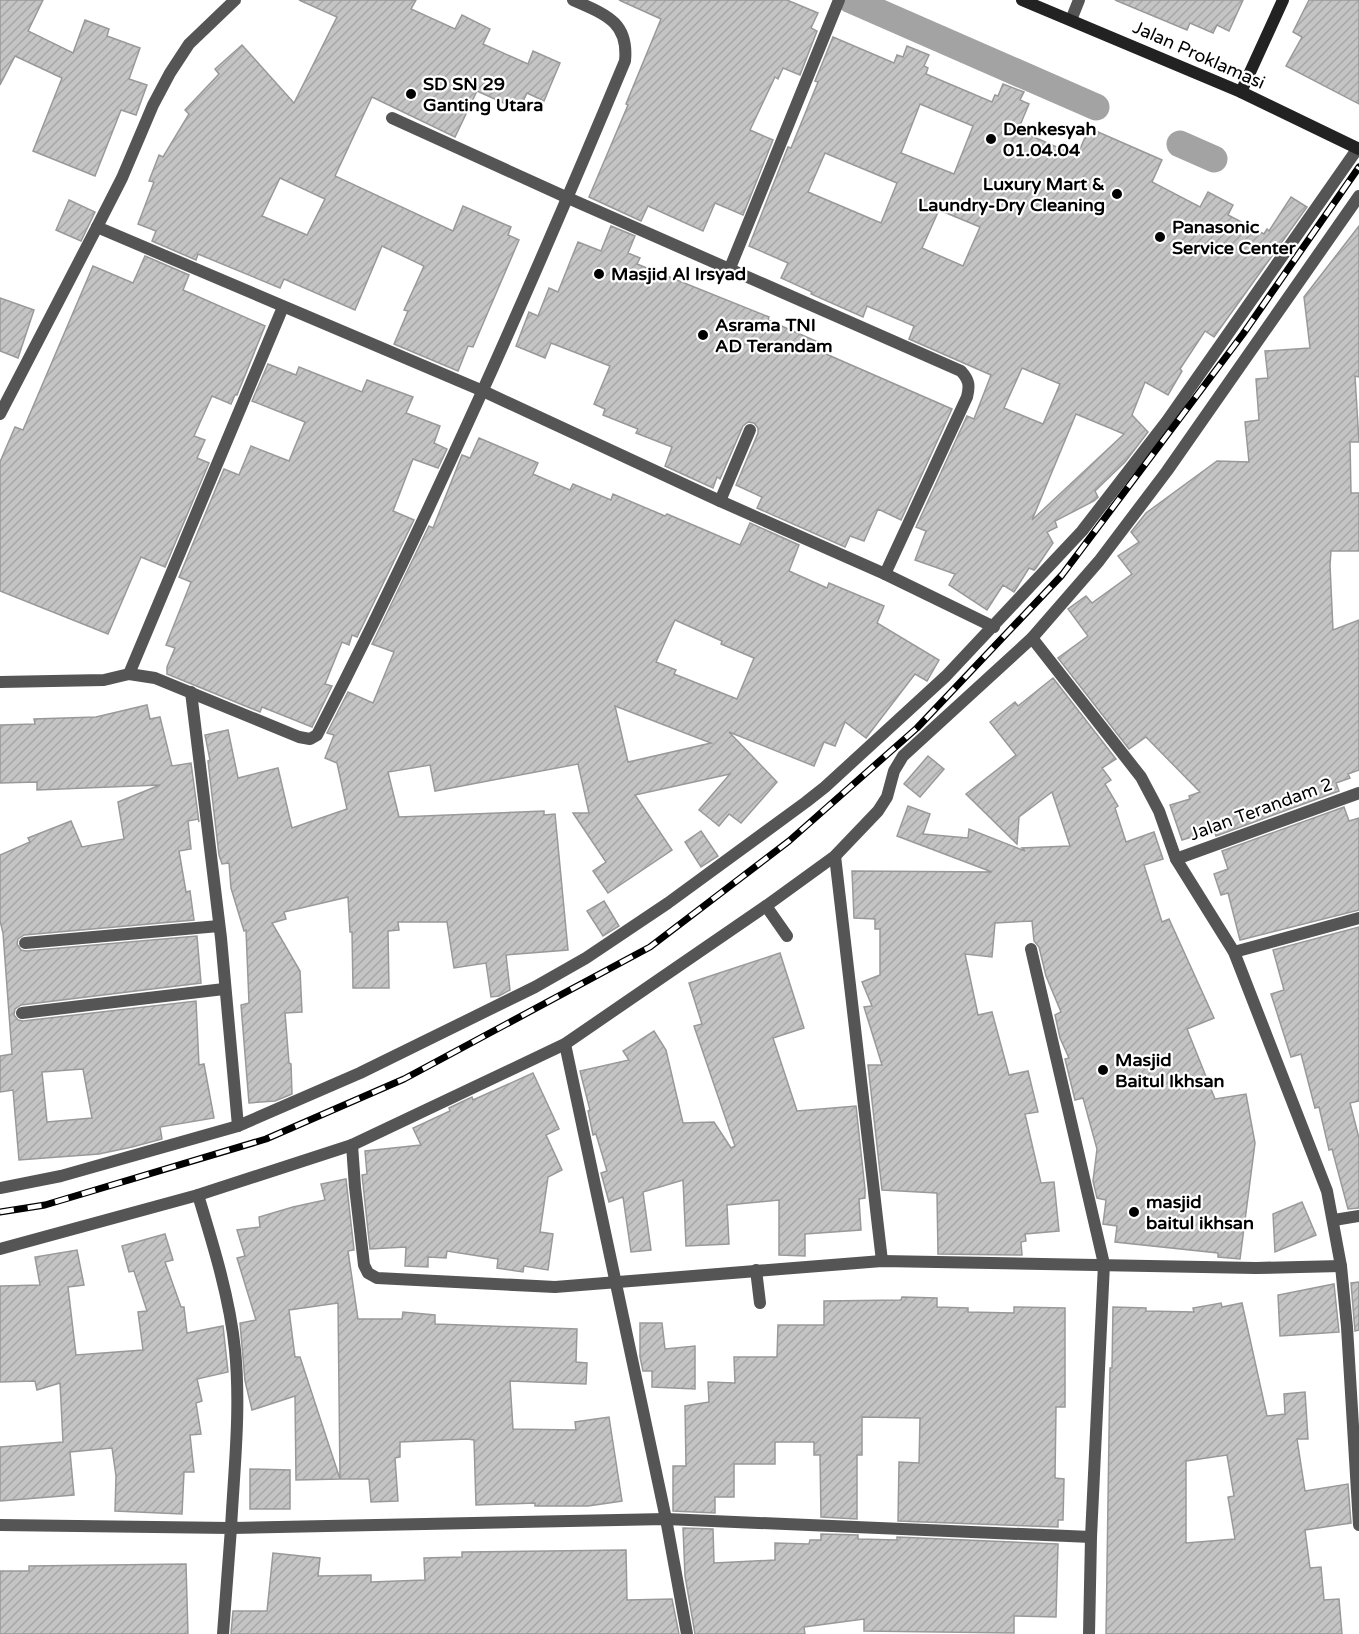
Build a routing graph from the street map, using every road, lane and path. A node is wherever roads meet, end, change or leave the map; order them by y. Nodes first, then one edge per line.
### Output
1 (234, 0) edge
2 (573, 0) edge
3 (1022, 0) edge
4 (1078, 0) edge
5 (1282, 0) edge
6 (838, 3) edge
7 (1071, 20) junction
8 (1241, 92) junction
9 (392, 118) dead end
10 (1359, 147) edge
11 (1359, 196) edge
12 (568, 198) junction
13 (97, 227) junction
14 (730, 268) junction
15 (283, 307) junction
16 (483, 391) junction
17 (0, 414) edge
18 (750, 430) dead end
19 (720, 501) junction
20 (885, 574) junction
21 (994, 627) junction
22 (1032, 638) junction
23 (129, 674) junction
24 (0, 681) edge
25 (191, 692) junction
26 (1359, 793) edge
27 (835, 856) junction
28 (1176, 859) junction
29 (766, 906) junction
30 (1359, 918) edge
31 (219, 926) junction
32 (787, 936) dead end
33 (25, 944) dead end
34 (1031, 949) dead end
35 (1234, 952) junction
36 (224, 989) junction
37 (22, 1013) dead end
38 (565, 1044) junction
39 (238, 1126) junction
40 (352, 1145) junction
41 (0, 1188) edge
42 (198, 1195) junction
43 (1359, 1215) edge
44 (1334, 1220) junction
45 (0, 1249) edge
46 (882, 1261) junction
47 (1104, 1264) junction
48 (1341, 1266) junction
49 (756, 1270) junction
50 (614, 1282) junction
51 (760, 1303) dead end
52 (666, 1519) junction
53 (0, 1525) edge
54 (1359, 1525) edge
55 (231, 1528) junction
56 (1091, 1537) junction
57 (223, 1634) edge
58 (687, 1634) edge
59 (1089, 1634) edge

1 - 13 street
2 - 12 street
3 - 7 main road, Jalan Proklamasi
4 - 7 street
5 - 8 main road
6 - 14 street
7 - 8 main road, Jalan Proklamasi
8 - 10 main road, Jalan Proklamasi
9 - 12 street
10 - 21 street
11 - 22 street
12 - 14 street
12 - 16 street
13 - 15 street
13 - 17 street
14 - 20 street
15 - 16 street
15 - 23 street
16 - 19 street
16 - 25 street
18 - 19 street
19 - 20 street
20 - 21 street
21 - 39 street
22 - 27 street
22 - 28 street
23 - 24 street
23 - 25 street
25 - 31 street
26 - 28 street, Jalan Terandam 2
27 - 29 street
27 - 46 street
28 - 35 street
29 - 32 street
29 - 38 street
30 - 35 street
31 - 33 street
31 - 36 street
34 - 47 street
35 - 44 street
36 - 37 street
36 - 39 street
38 - 40 street
38 - 50 street
39 - 41 street
40 - 42 street
40 - 50 street
42 - 45 street
42 - 55 street
43 - 44 street
44 - 48 street
46 - 47 street
46 - 49 street
47 - 48 street
47 - 56 street
48 - 54 street
49 - 50 street
49 - 51 street
50 - 52 street
52 - 55 street
52 - 56 street
52 - 58 street
53 - 55 street
55 - 57 street
56 - 59 street

